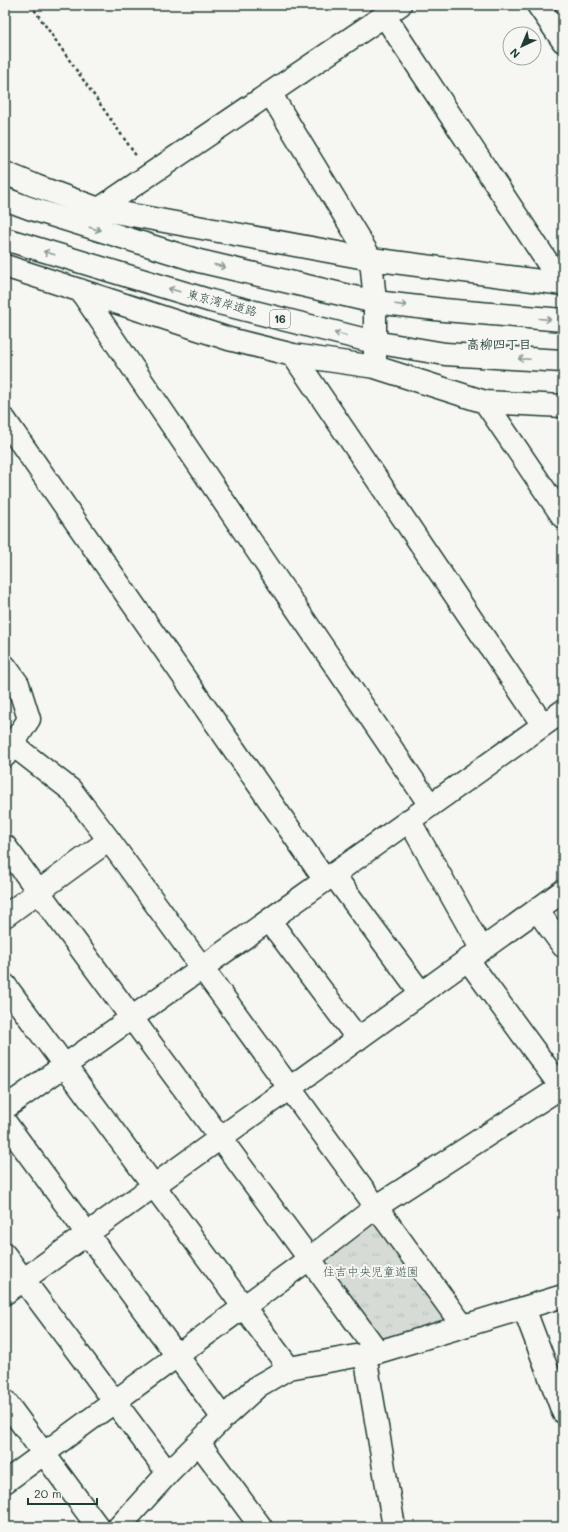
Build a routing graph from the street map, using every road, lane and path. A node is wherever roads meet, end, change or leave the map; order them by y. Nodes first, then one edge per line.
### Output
1 (31, 5) edge
2 (538, 5) edge
3 (392, 10) edge
4 (563, 41) edge
5 (270, 93) junction
6 (5, 173) edge
7 (149, 174) junction
8 (5, 199) edge
9 (99, 208) junction
10 (5, 239) edge
11 (371, 259) junction
12 (7, 268) edge
13 (560, 283) edge
14 (80, 290) junction
15 (376, 302) junction
16 (563, 320) edge
17 (374, 342) junction
18 (293, 355) junction
19 (563, 361) edge
20 (375, 367) junction
21 (485, 402) junction
22 (563, 406) edge
23 (5, 420) edge
24 (563, 517) edge
25 (5, 666) edge
26 (563, 711) edge
27 (543, 725) junction
28 (9, 750) edge
29 (430, 805) junction
30 (410, 820) junction
31 (109, 840) junction
32 (5, 846) edge
33 (329, 877) junction
34 (38, 891) junction
35 (563, 891) edge
36 (537, 910) junction
37 (5, 916) edge
38 (269, 920) junction
39 (563, 946) edge
40 (475, 955) junction
41 (202, 968) junction
42 (5, 985) edge
43 (421, 993) junction
44 (132, 1018) junction
45 (358, 1039) junction
46 (65, 1066) junction
47 (562, 1086) edge
48 (290, 1088) junction
49 (5, 1108) edge
50 (5, 1122) edge
51 (220, 1138) junction
52 (154, 1186) junction
53 (376, 1207) junction
54 (87, 1234) junction
55 (5, 1255) edge
56 (309, 1259) junction
57 (24, 1280) junction
58 (5, 1293) edge
59 (563, 1296) edge
60 (243, 1306) junction
61 (524, 1308) junction
62 (463, 1326) junction
63 (372, 1354) junction
64 (178, 1356) junction
65 (289, 1368) junction
66 (5, 1401) edge
67 (114, 1401) junction
68 (563, 1412) edge
69 (223, 1418) junction
70 (199, 1443) junction
71 (44, 1453) junction
72 (168, 1473) junction
73 (5, 1482) edge
74 (95, 1526) edge
75 (119, 1527) edge
76 (261, 1527) edge
77 (394, 1527) edge

1 - 7 path
2 - 4 main road
3 - 5 main road
3 - 13 main road
5 - 7 main road
5 - 11 main road
6 - 9 main road
7 - 9 main road
8 -> 15 main road
9 - 11 main road
17 -> 10 main road, 東京湾岸道路 / 16
11 - 13 main road
11 - 15 main road
12 - 14 main road
14 - 18 main road
14 - 29 main road
15 -> 16 main road
15 - 17 main road
19 -> 17 main road, 東京湾岸道路 / 16
17 - 20 main road
18 - 20 main road
18 - 27 main road
20 - 21 main road
21 - 22 main road
21 - 24 main road
23 - 33 main road
25 - 28 main road
26 - 27 main road
27 - 29 main road
28 - 31 main road
29 - 30 main road
30 - 33 main road
30 - 40 main road
31 - 34 main road
31 - 41 main road
32 - 34 main road
33 - 38 main road
33 - 43 main road
34 - 37 main road
34 - 44 main road
35 - 36 main road
36 - 39 main road
36 - 40 main road
38 - 41 main road
38 - 45 main road
40 - 43 main road
40 - 47 main road
41 - 44 main road
41 - 48 main road
42 - 46 main road
43 - 45 main road
44 - 46 main road
44 - 51 main road
45 - 48 main road
46 - 49 main road
46 - 52 main road
47 - 53 main road
48 - 51 main road
48 - 53 main road
50 - 54 main road
51 - 52 main road
51 - 56 main road
52 - 54 main road
52 - 60 main road
53 - 56 main road
53 - 62 main road
54 - 57 main road
54 - 64 main road
55 - 57 main road
56 - 60 main road
56 - 63 main road
57 - 58 main road
57 - 67 main road
59 - 61 main road
60 - 64 main road
60 - 65 main road
61 - 62 main road
61 - 68 main road
62 - 63 main road
63 - 65 main road
63 - 77 main road
64 - 67 main road
64 - 69 main road
65 - 69 main road
66 - 71 main road
67 - 71 main road
67 - 72 main road
69 - 70 main road
70 - 72 main road
70 - 76 main road
71 - 73 main road
71 - 74 main road
72 - 75 main road

